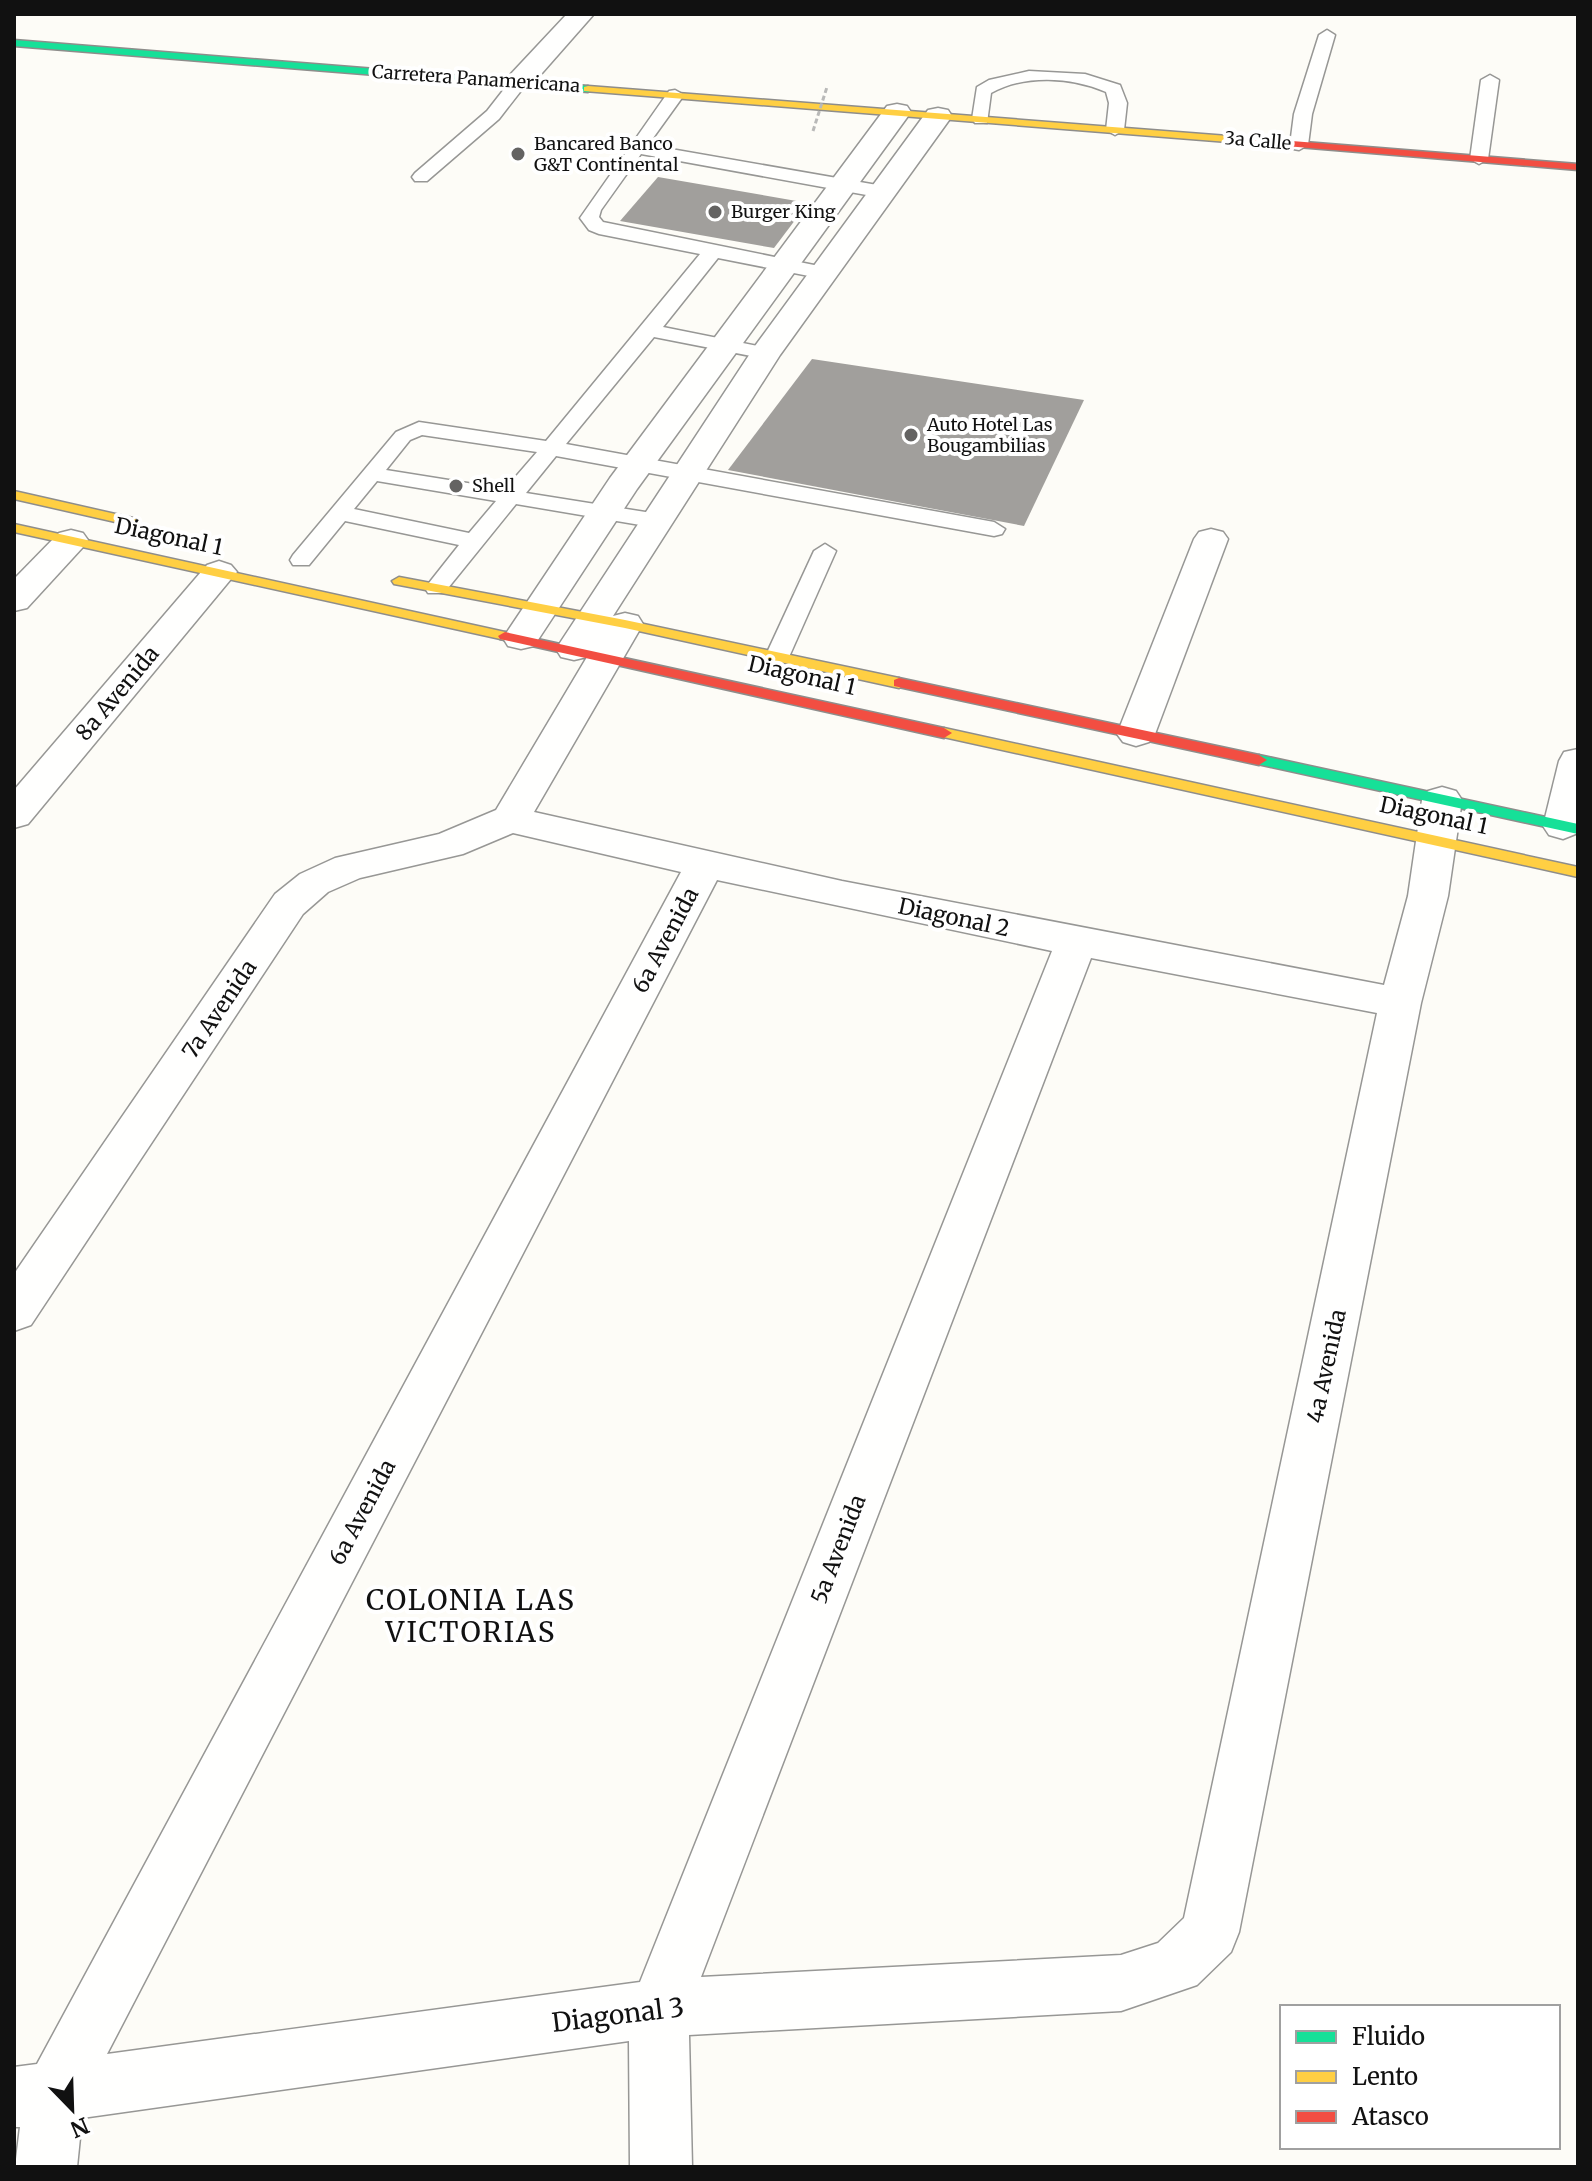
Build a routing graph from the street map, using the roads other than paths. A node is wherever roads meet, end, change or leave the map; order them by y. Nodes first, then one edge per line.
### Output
1 (581, 14) edge
2 (1327, 35) dead end
3 (14, 43) edge
4 (1490, 80) dead end
5 (518, 83) junction
6 (675, 95) junction
7 (897, 112) junction
8 (938, 116) junction
9 (981, 119) junction
10 (1115, 130) junction
11 (1299, 145) junction
12 (636, 148) junction
13 (1479, 159) junction
14 (1578, 167) edge
15 (421, 177) dead end
16 (844, 185) junction
17 (883, 192) junction
18 (816, 224) junction
19 (855, 230) junction
20 (713, 251) junction
21 (784, 265) junction
22 (824, 273) junction
23 (652, 331) junction
24 (724, 346) junction
25 (766, 353) junction
26 (549, 448) junction
27 (639, 462) junction
28 (689, 472) junction
29 (372, 474) junction
30 (14, 495) edge
31 (509, 497) junction
32 (340, 513) junction
33 (602, 513) junction
34 (658, 521) junction
35 (150, 526) dead end
36 (14, 528) edge
37 (994, 529) dead end
38 (1211, 539) dead end
39 (71, 540) junction
40 (474, 541) junction
41 (825, 551) dead end
42 (301, 560) dead end
43 (219, 572) junction
44 (376, 576) dead end
45 (436, 588) junction
46 (14, 600) edge
47 (542, 609) junction
48 (609, 621) junction
49 (521, 638) junction
50 (589, 653) junction
51 (777, 657) junction
52 (1136, 734) junction
53 (1578, 761) edge
54 (14, 815) edge
55 (510, 819) junction
56 (1438, 820) junction
57 (1571, 827) edge
58 (704, 866) junction
59 (1578, 872) edge
60 (1076, 942) junction
61 (1400, 1003) junction
62 (14, 1312) edge
63 (1210, 1932) joint
64 (659, 2008) junction
65 (34, 2095) edge
66 (46, 2167) edge
67 (661, 2167) edge

1 - 5 street
2 - 11 lane
3 - 5 main road, Carretera Panamericana
4 - 13 lane
5 - 6 main road, Carretera Panamericana
5 - 15 lane
6 - 7 main road, Carretera Panamericana
6 - 12 lane
7 - 8 main road, Carretera Panamericana
7 - 16 street
8 - 9 main road, 3a Calle
8 - 17 street
9 - 10 main road, 3a Calle
9 - 10 lane
10 - 11 main road, 3a Calle
11 - 13 main road, 3a Calle
12 - 16 lane
12 - 20 lane
13 - 14 main road, 3a Calle
16 - 17 lane
16 - 18 street
17 - 19 street
18 - 19 street
18 - 21 street
19 - 22 street
20 - 21 lane
20 - 23 lane
21 - 22 lane
21 - 24 street
22 - 25 street
23 - 24 lane
23 - 26 lane
24 - 25 lane
24 - 27 street
25 - 28 street
26 - 27 lane
26 - 29 lane
26 - 31 lane
27 - 28 lane
27 - 33 street
28 - 34 street
28 - 37 lane
29 - 31 lane
29 - 32 lane
30 - 35 main road, Diagonal 1
31 - 33 lane
31 - 40 lane
32 - 40 lane
32 - 42 lane
33 - 34 lane
33 - 47 street
34 - 48 street
36 - 39 main road, Diagonal 1
38 - 52 street
39 - 43 main road, Diagonal 1
39 - 46 street
40 - 45 lane
41 - 51 lane
43 - 49 main road, Diagonal 1
43 - 54 street, 8a Avenida
44 - 45 main road, Diagonal 1
45 - 47 main road, Diagonal 1
47 - 48 main road, Diagonal 1
47 - 49 street
48 - 50 street
48 - 51 main road, Diagonal 1
49 - 50 main road, Diagonal 1
50 - 55 street
50 - 56 main road, Diagonal 1
51 - 52 main road, Diagonal 1
52 - 56 main road, Diagonal 1
53 - 57 street
55 - 58 street, Diagonal 2
55 - 62 street, 7a Avenida
56 - 57 main road, Diagonal 1
56 - 59 main road, Diagonal 1
56 - 61 street, 4a Avenida
58 - 60 street, Diagonal 2
58 - 65 street, 6a Avenida
60 - 61 street, Diagonal 2
60 - 64 street, 5a Avenida
61 - 63 street, 4a Avenida
63 - 64 street, Diagonal 3
64 - 65 street, Diagonal 3
64 - 67 street, 5a Avenida
65 - 66 street, 6a Avenida

